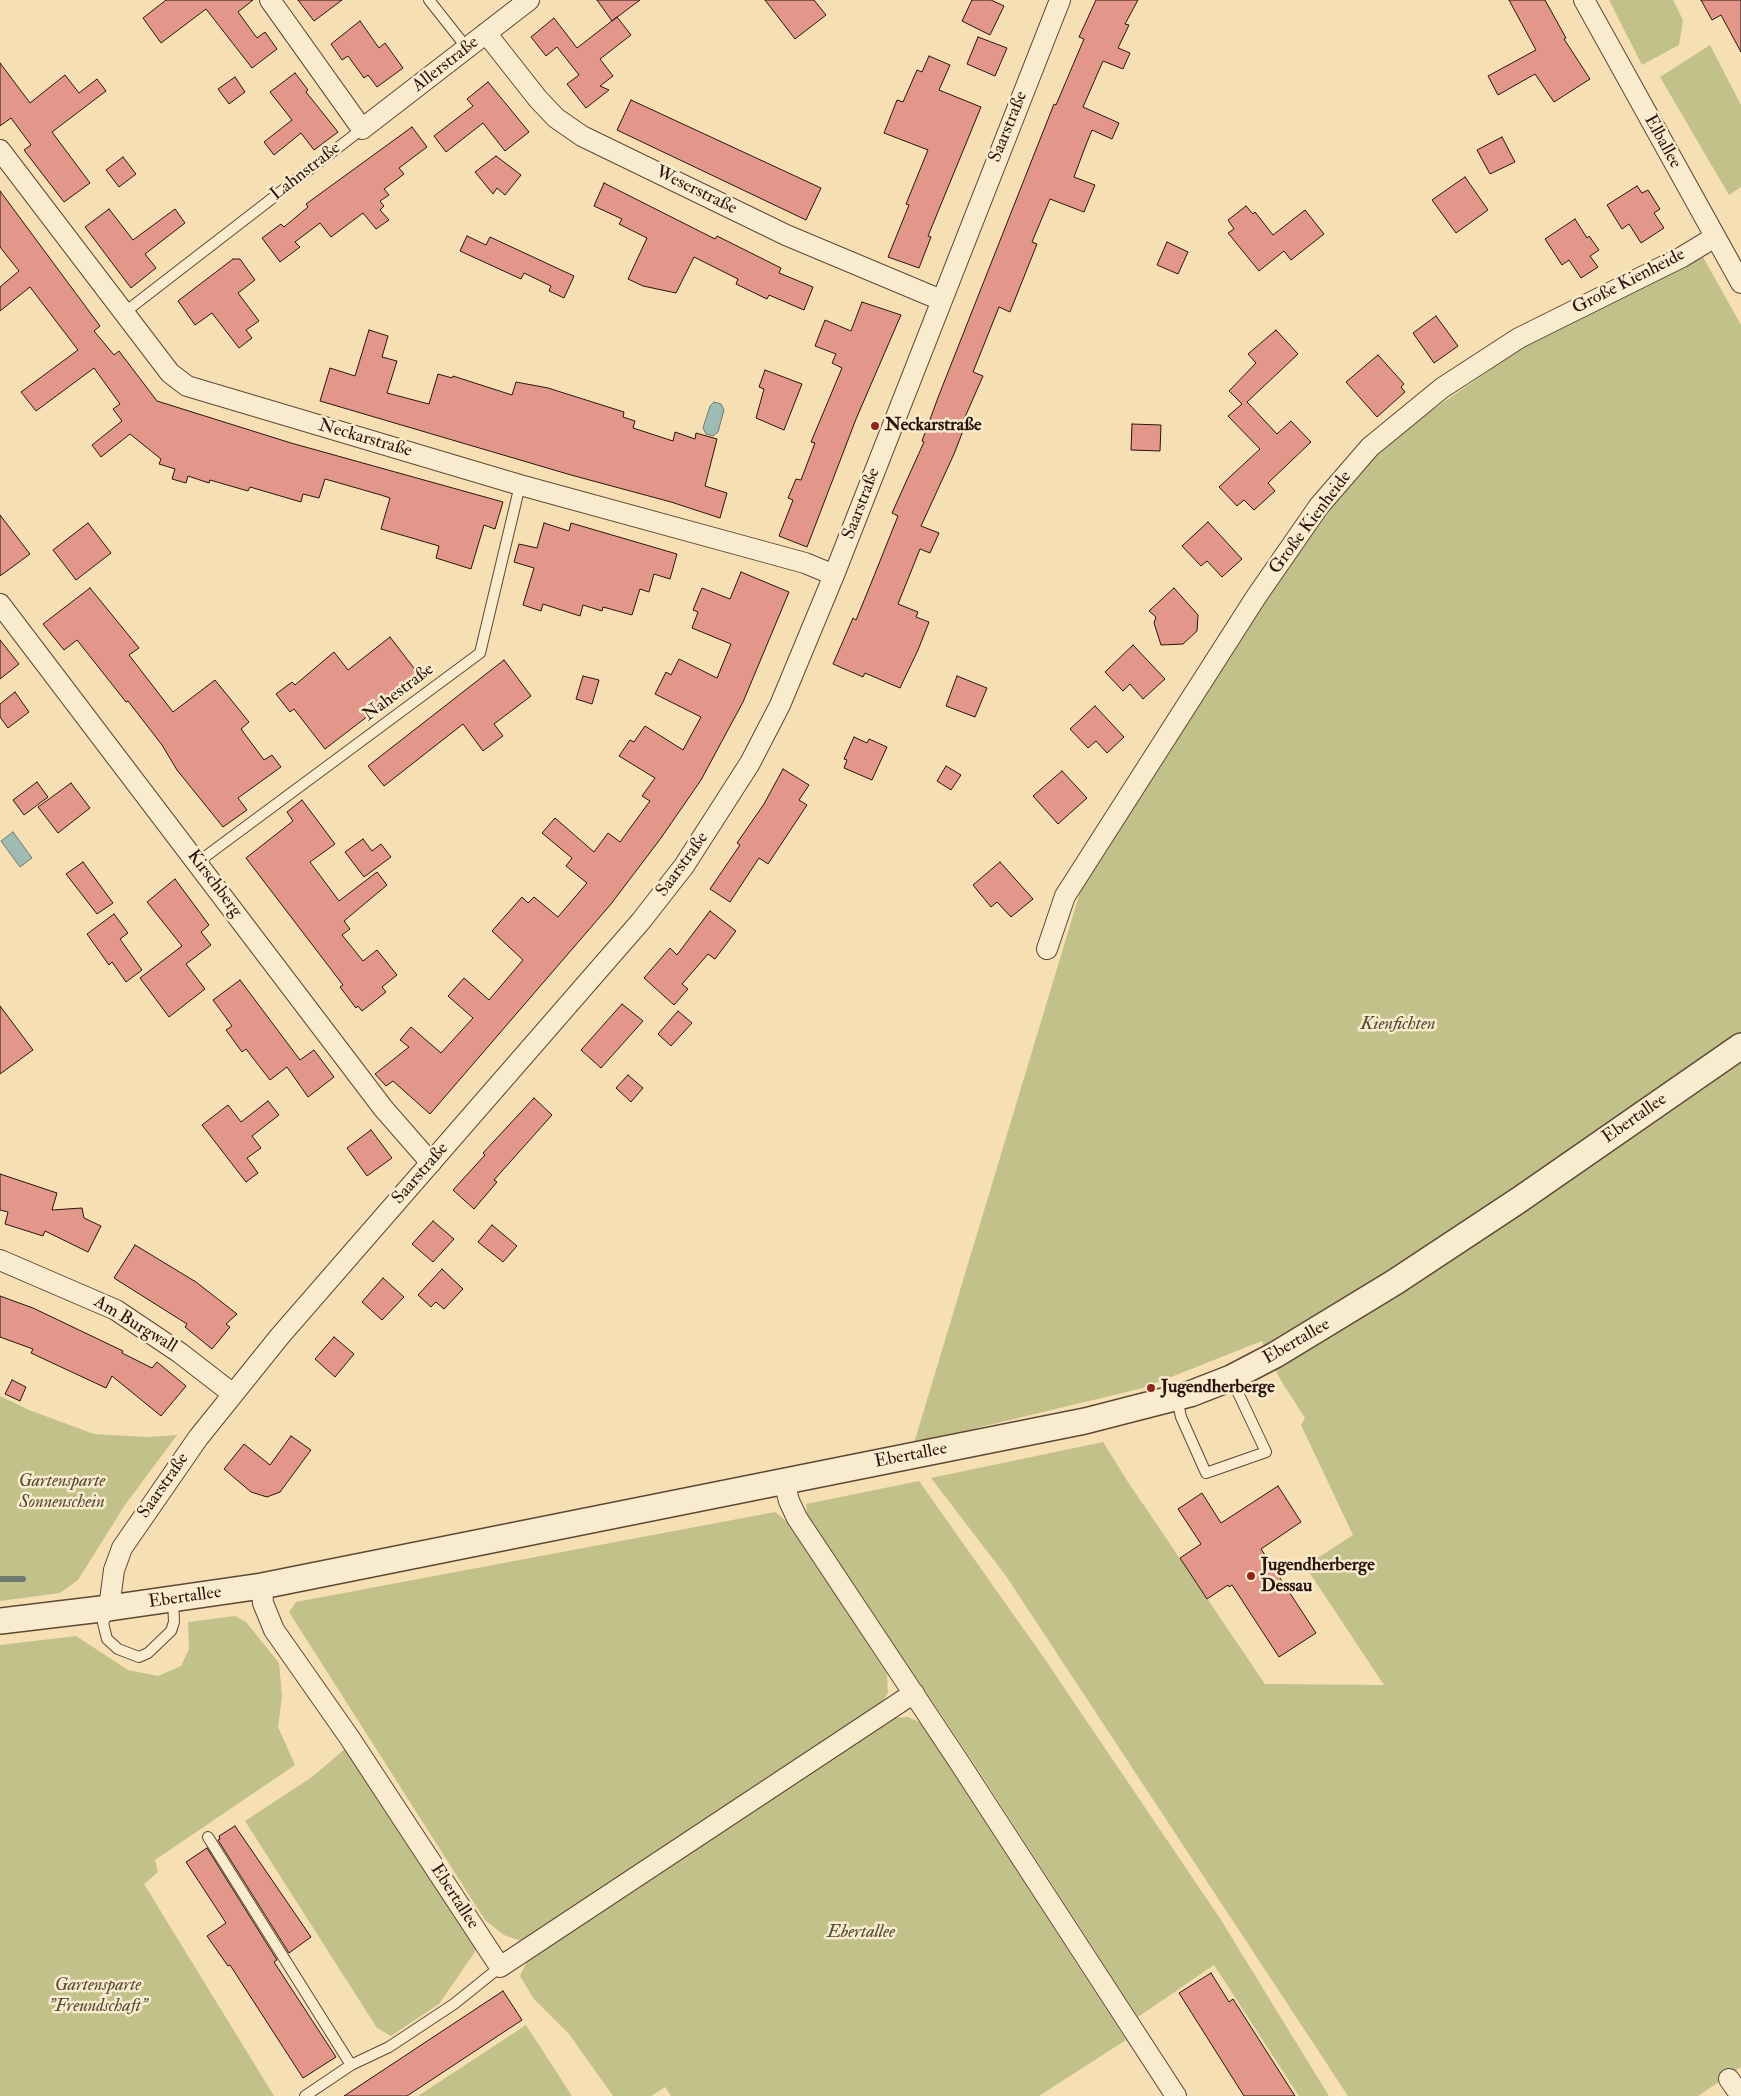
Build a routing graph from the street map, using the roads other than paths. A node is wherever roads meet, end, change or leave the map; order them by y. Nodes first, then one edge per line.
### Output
1 (270, 0) edge
2 (429, 0) edge
3 (529, 0) edge
4 (1060, 0) edge
5 (1584, 0) edge
6 (486, 33) junction
7 (467, 48) junction
8 (362, 129) junction
9 (0, 150) edge
10 (1716, 237) junction
11 (1741, 283) edge
12 (941, 300) junction
13 (125, 312) junction
14 (520, 485) junction
15 (834, 575) junction
16 (2, 609) edge
17 (198, 862) junction
18 (1047, 949) dead end
19 (1741, 1046) edge
20 (430, 1163) junction
21 (0, 1260) edge
22 (1231, 1378) junction
23 (233, 1394) junction
24 (1176, 1398) junction
25 (784, 1481) junction
26 (262, 1586) junction
27 (173, 1600) junction
28 (109, 1608) junction
29 (0, 1621) edge
30 (914, 1693) junction
31 (208, 1837) dead end
32 (500, 1967) junction
33 (351, 2065) junction
34 (1729, 2079) dead end
35 (305, 2096) edge
36 (1176, 2096) edge
37 (1741, 2096) edge

1 - 8 street
2 - 7 lane
3 - 6 street, Allerstraße
4 - 12 street, Saarstraße
5 - 10 street, Elballee
6 - 7 street, Allerstraße
6 - 12 street, Weserstraße
7 - 8 street, Allerstraße
8 - 13 lane, Lahnstraße
9 - 13 street, Neckarstraße
10 - 11 street, Elballee
10 - 18 street, Große Kienheide
12 - 15 street, Saarstraße
13 - 14 street, Neckarstraße
14 - 15 street, Neckarstraße
14 - 17 lane, Nahestraße
15 - 20 street, Saarstraße
16 - 17 street, Kirschberg
17 - 20 street, Kirschberg
19 - 22 street, Ebertallee
20 - 23 street, Saarstraße
21 - 23 street, Am Burgwall
22 - 24 street, Ebertallee
22 - 24 lane
23 - 28 street, Saarstraße
24 - 25 street, Ebertallee
25 - 26 street, Ebertallee
25 - 30 street
26 - 27 street, Ebertallee
26 - 32 street, Ebertallee
27 - 28 street, Ebertallee
27 - 28 lane
28 - 29 street, Ebertallee
30 - 32 street
30 - 36 street
31 - 33 lane
32 - 33 lane
33 - 35 lane
34 - 37 street

